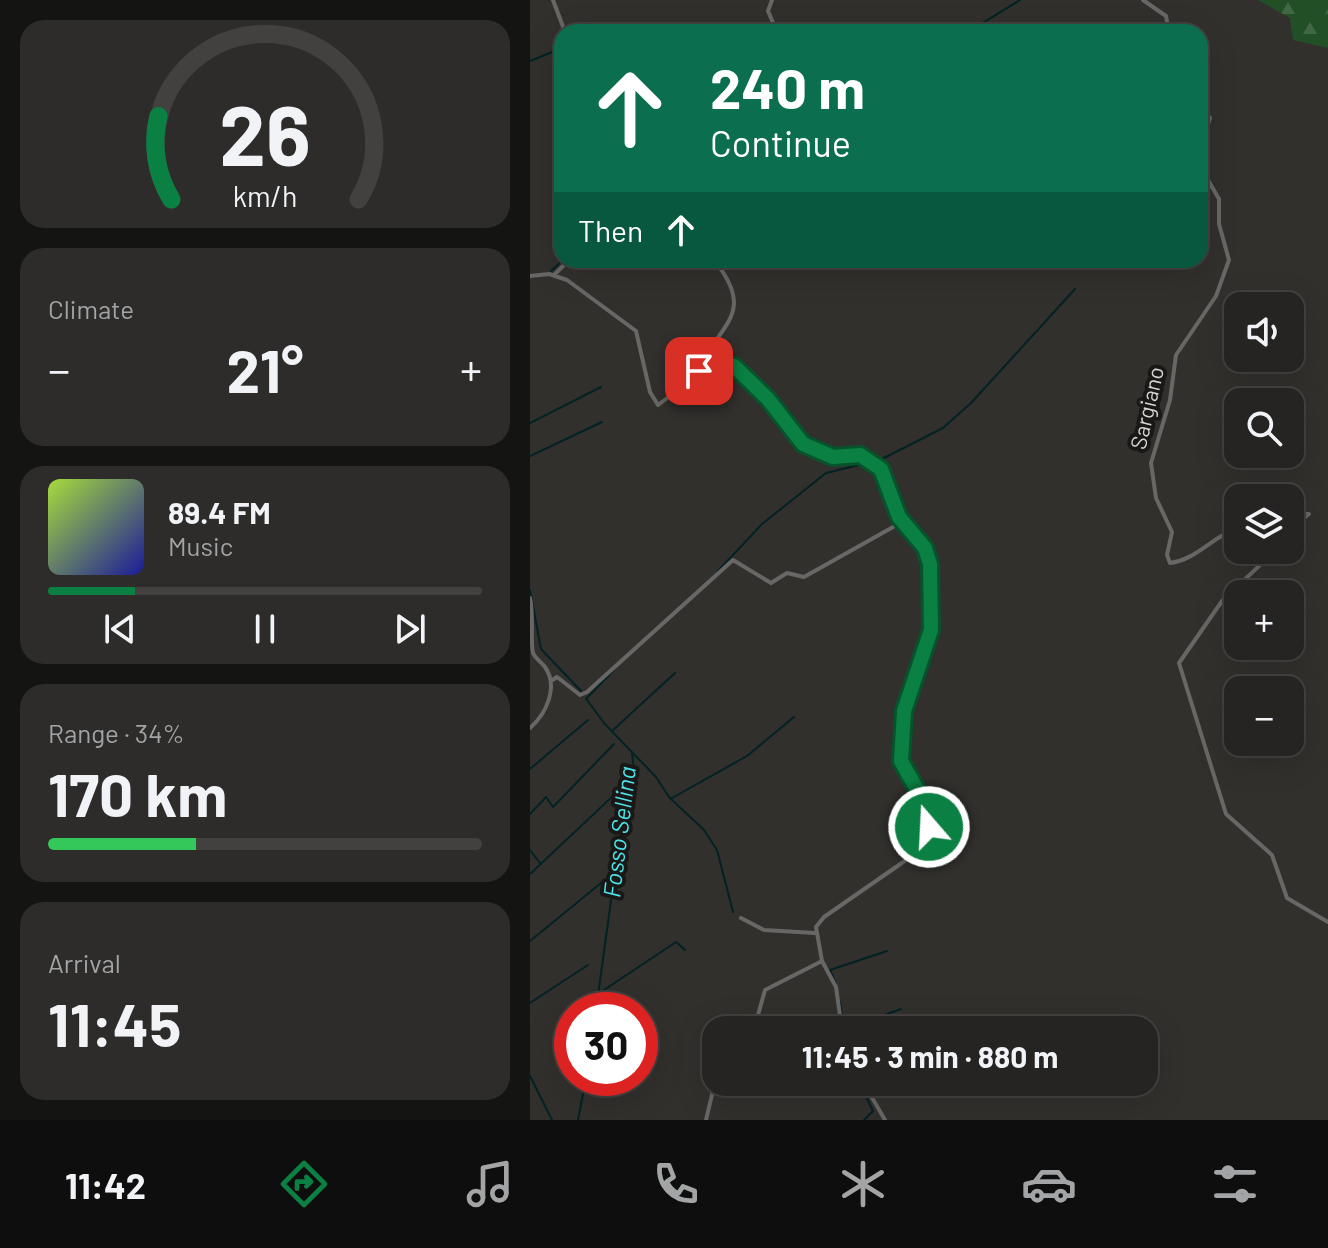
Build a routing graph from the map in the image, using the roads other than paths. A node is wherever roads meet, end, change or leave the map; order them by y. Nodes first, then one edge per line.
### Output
1 (553, 0) edge
2 (772, 0) edge
3 (1143, 0) edge
4 (562, 24) edge
5 (774, 24) edge
6 (1168, 24) edge
7 (1208, 180) edge
8 (561, 268) edge
9 (720, 268) edge
10 (554, 275) junction
11 (530, 276) edge
12 (699, 374) junction
13 (902, 522) junction
14 (1224, 535) edge
15 (1261, 564) edge
16 (530, 598) edge
17 (531, 652) edge
18 (551, 681) junction
19 (530, 728) edge
20 (741, 918) dead end
21 (1328, 922) edge
22 (815, 933) junction
23 (822, 961) junction
24 (757, 1016) edge
25 (840, 1016) edge
26 (712, 1096) edge
27 (871, 1096) edge
28 (706, 1120) edge
29 (885, 1120) edge

1 - 4 street
2 - 5 street
3 - 6 street
7 - 14 street, Sargiano
8 - 10 street
9 - 12 street
10 - 11 street
10 - 12 street
12 - 13 street
13 - 18 street
13 - 22 street
15 - 21 street
16 - 17 street
17 - 18 street
18 - 19 street
20 - 22 street
22 - 23 street
23 - 24 street
23 - 25 street
26 - 28 street
27 - 29 street

